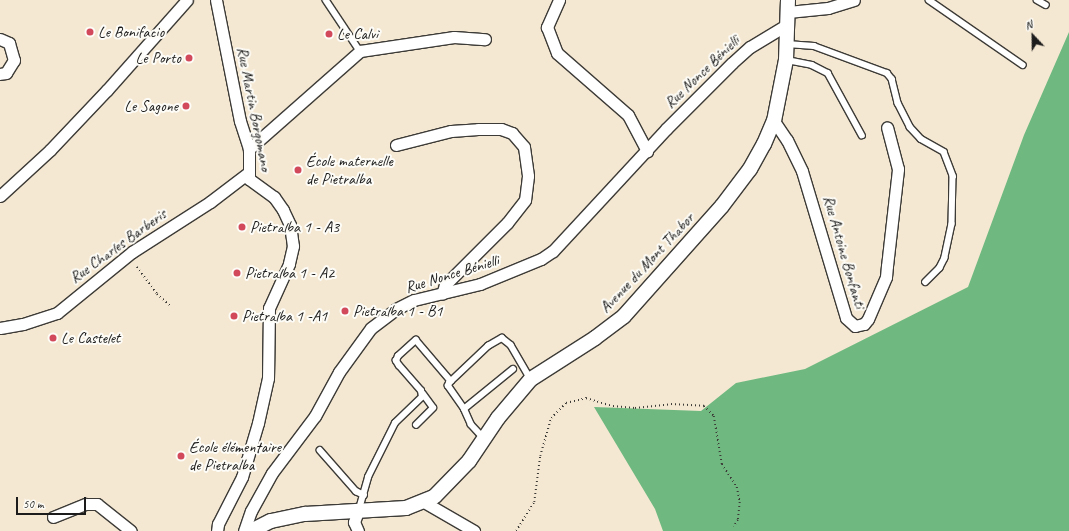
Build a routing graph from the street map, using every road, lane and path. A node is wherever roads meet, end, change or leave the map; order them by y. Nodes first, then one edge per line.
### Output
1 (186, 0) edge
2 (216, 0) edge
3 (326, 0) edge
4 (559, 0) edge
5 (854, 0) edge
6 (929, 0) edge
7 (1037, 0) edge
8 (1046, 5) dead end
9 (788, 12) edge
10 (0, 39) edge
11 (484, 39) dead end
12 (787, 44) junction
13 (360, 51) junction
14 (786, 60) junction
15 (1023, 65) dead end
16 (0, 74) edge
17 (774, 121) junction
18 (887, 127) dead end
19 (862, 135) dead end
20 (396, 145) dead end
21 (249, 149) junction
22 (647, 151) junction
23 (248, 173) junction
24 (0, 196) edge
25 (137, 267) dead end
26 (926, 282) dead end
27 (442, 294) junction
28 (171, 306) dead end
29 (0, 328) edge
30 (513, 369) dead end
31 (531, 379) junction
32 (451, 381) junction
33 (422, 394) junction
34 (464, 409) junction
35 (416, 425) dead end
36 (484, 439) junction
37 (320, 450) dead end
38 (364, 495) junction
39 (424, 502) junction
40 (358, 511) junction
41 (53, 517) dead end
42 (734, 527) dead end
43 (131, 531) edge
44 (217, 531) edge
45 (244, 531) edge
46 (251, 531) edge
47 (358, 531) edge
48 (474, 531) edge
49 (516, 531) edge

1 - 24 street
2 - 21 street, Rue Martin Borgomano
3 - 13 lane
4 - 22 street
5 - 9 street
6 - 15 lane
7 - 8 lane
9 - 12 street, Avenue du Mont Thabor
9 - 22 street, Rue Nonce Bénielli
10 - 16 street
11 - 13 street
12 - 14 street, Avenue du Mont Thabor
12 - 26 lane
13 - 21 street
14 - 17 street, Avenue du Mont Thabor
14 - 19 lane
17 - 18 street, Rue Antoine Bonfanti
17 - 31 street, Avenue du Mont Thabor
20 - 27 street
21 - 23 street, Rue Martin Borgomano
22 - 27 street, Rue Nonce Bénielli
23 - 29 street, Rue Charles Barberis
23 - 44 street, Rue Martin Borgomano
25 - 28 path
27 - 45 street, Rue Nonce Bénielli
30 - 34 lane
31 - 32 lane
31 - 36 street, Avenue du Mont Thabor
32 - 33 lane
32 - 34 lane
33 - 35 lane
33 - 38 lane
34 - 36 lane
36 - 39 street, Avenue du Mont Thabor
37 - 38 lane
38 - 40 lane
39 - 40 street, Avenue du Mont Thabor
39 - 48 street
40 - 46 street, Avenue du Mont Thabor
40 - 47 street
41 - 43 street
42 - 49 path

